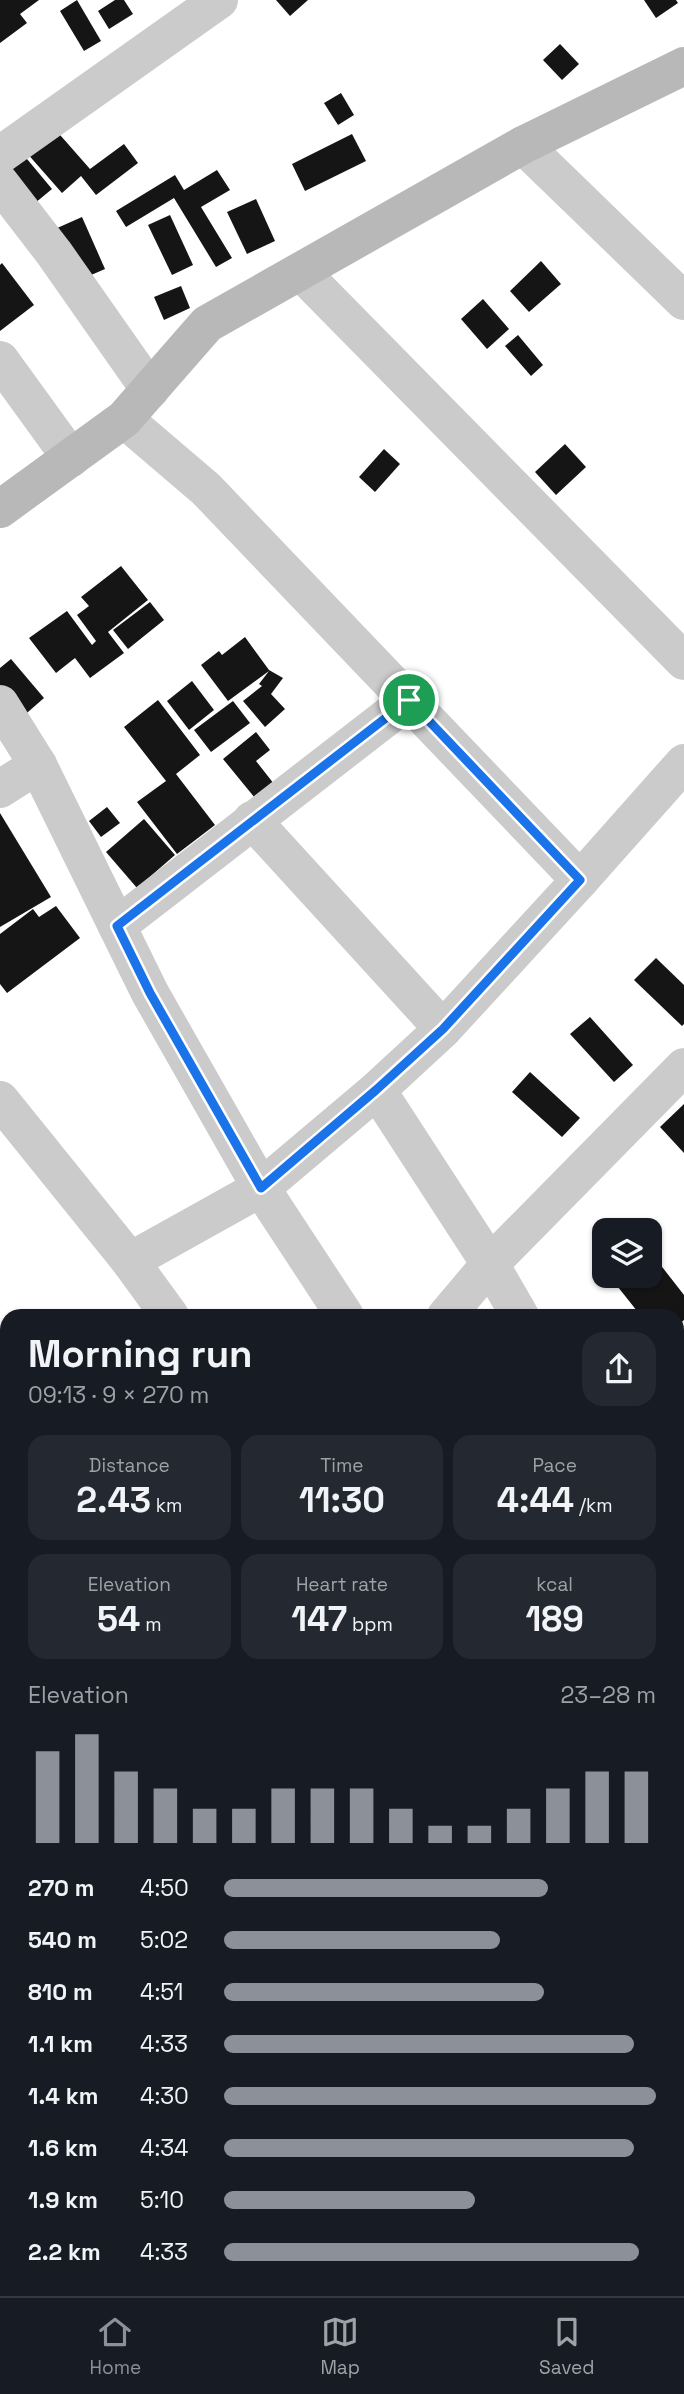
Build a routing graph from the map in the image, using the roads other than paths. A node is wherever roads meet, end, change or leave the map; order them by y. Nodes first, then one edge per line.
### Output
1 (219, 0) edge
2 (684, 66) edge
3 (523, 145) junction
4 (0, 155) edge
5 (0, 183) edge
6 (301, 272) junction
7 (684, 301) edge
8 (0, 360) edge
9 (149, 390) junction
10 (124, 419) junction
11 (71, 458) junction
12 (0, 509) edge
13 (684, 661) edge
14 (409, 700) junction
15 (0, 704) edge
16 (684, 763) edge
17 (38, 765) junction
18 (0, 789) edge
19 (252, 820) junction
20 (580, 880) junction
21 (117, 926) junction
22 (443, 1029) junction
23 (684, 1067) edge
24 (376, 1090) junction
25 (0, 1100) edge
26 (261, 1188) junction
27 (130, 1261) junction
28 (490, 1264) junction
29 (165, 1309) edge
30 (340, 1309) edge
31 (452, 1309) edge
32 (516, 1309) edge

1 - 4 street
2 - 3 street
3 - 6 street
3 - 7 street
5 - 9 street
6 - 9 street
6 - 13 street
8 - 11 street
9 - 10 street
10 - 11 street
10 - 14 street
11 - 12 street
14 - 19 street
14 - 20 street
15 - 17 street
16 - 20 street
17 - 18 street
17 - 21 street
19 - 21 street
19 - 22 street
20 - 22 street
21 - 26 street
22 - 24 street
23 - 28 street
24 - 26 street
24 - 28 street
25 - 27 street
26 - 27 street
26 - 30 street
27 - 29 street
28 - 31 street
28 - 32 street

